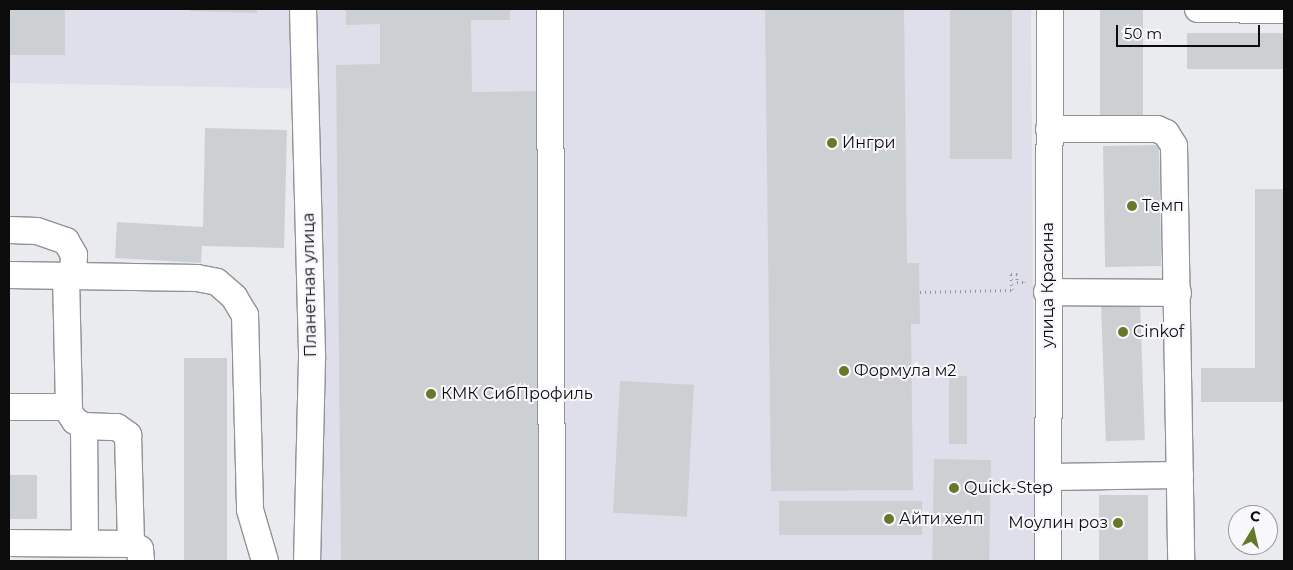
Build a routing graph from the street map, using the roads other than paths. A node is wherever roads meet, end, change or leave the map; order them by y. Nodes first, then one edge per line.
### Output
1 (303, 9) edge
2 (550, 9) edge
3 (1050, 9) edge
4 (1198, 10) edge
5 (1284, 10) edge
6 (1049, 129) junction
7 (9, 230) edge
8 (9, 275) edge
9 (70, 276) junction
10 (1036, 287) junction
11 (1178, 293) junction
12 (9, 407) edge
13 (76, 416) junction
14 (1180, 475) junction
15 (1048, 477) junction
16 (85, 543) junction
17 (9, 544) edge
18 (136, 552) edge
19 (265, 561) edge
20 (307, 561) edge
21 (552, 561) edge
22 (1048, 561) edge
23 (1181, 561) edge

1 - 20 street, Планетная улица
2 - 21 street
3 - 6 street, улица Красина
4 - 5 street
6 - 10 street, улица Красина
6 - 11 street
7 - 9 street
8 - 9 street
9 - 13 street
9 - 19 street
10 - 11 street
10 - 15 street, улица Красина
11 - 14 street
12 - 13 street
13 - 16 street
13 - 18 street
14 - 15 street
14 - 23 street
15 - 22 street, улица Красина
16 - 17 street
16 - 18 street

